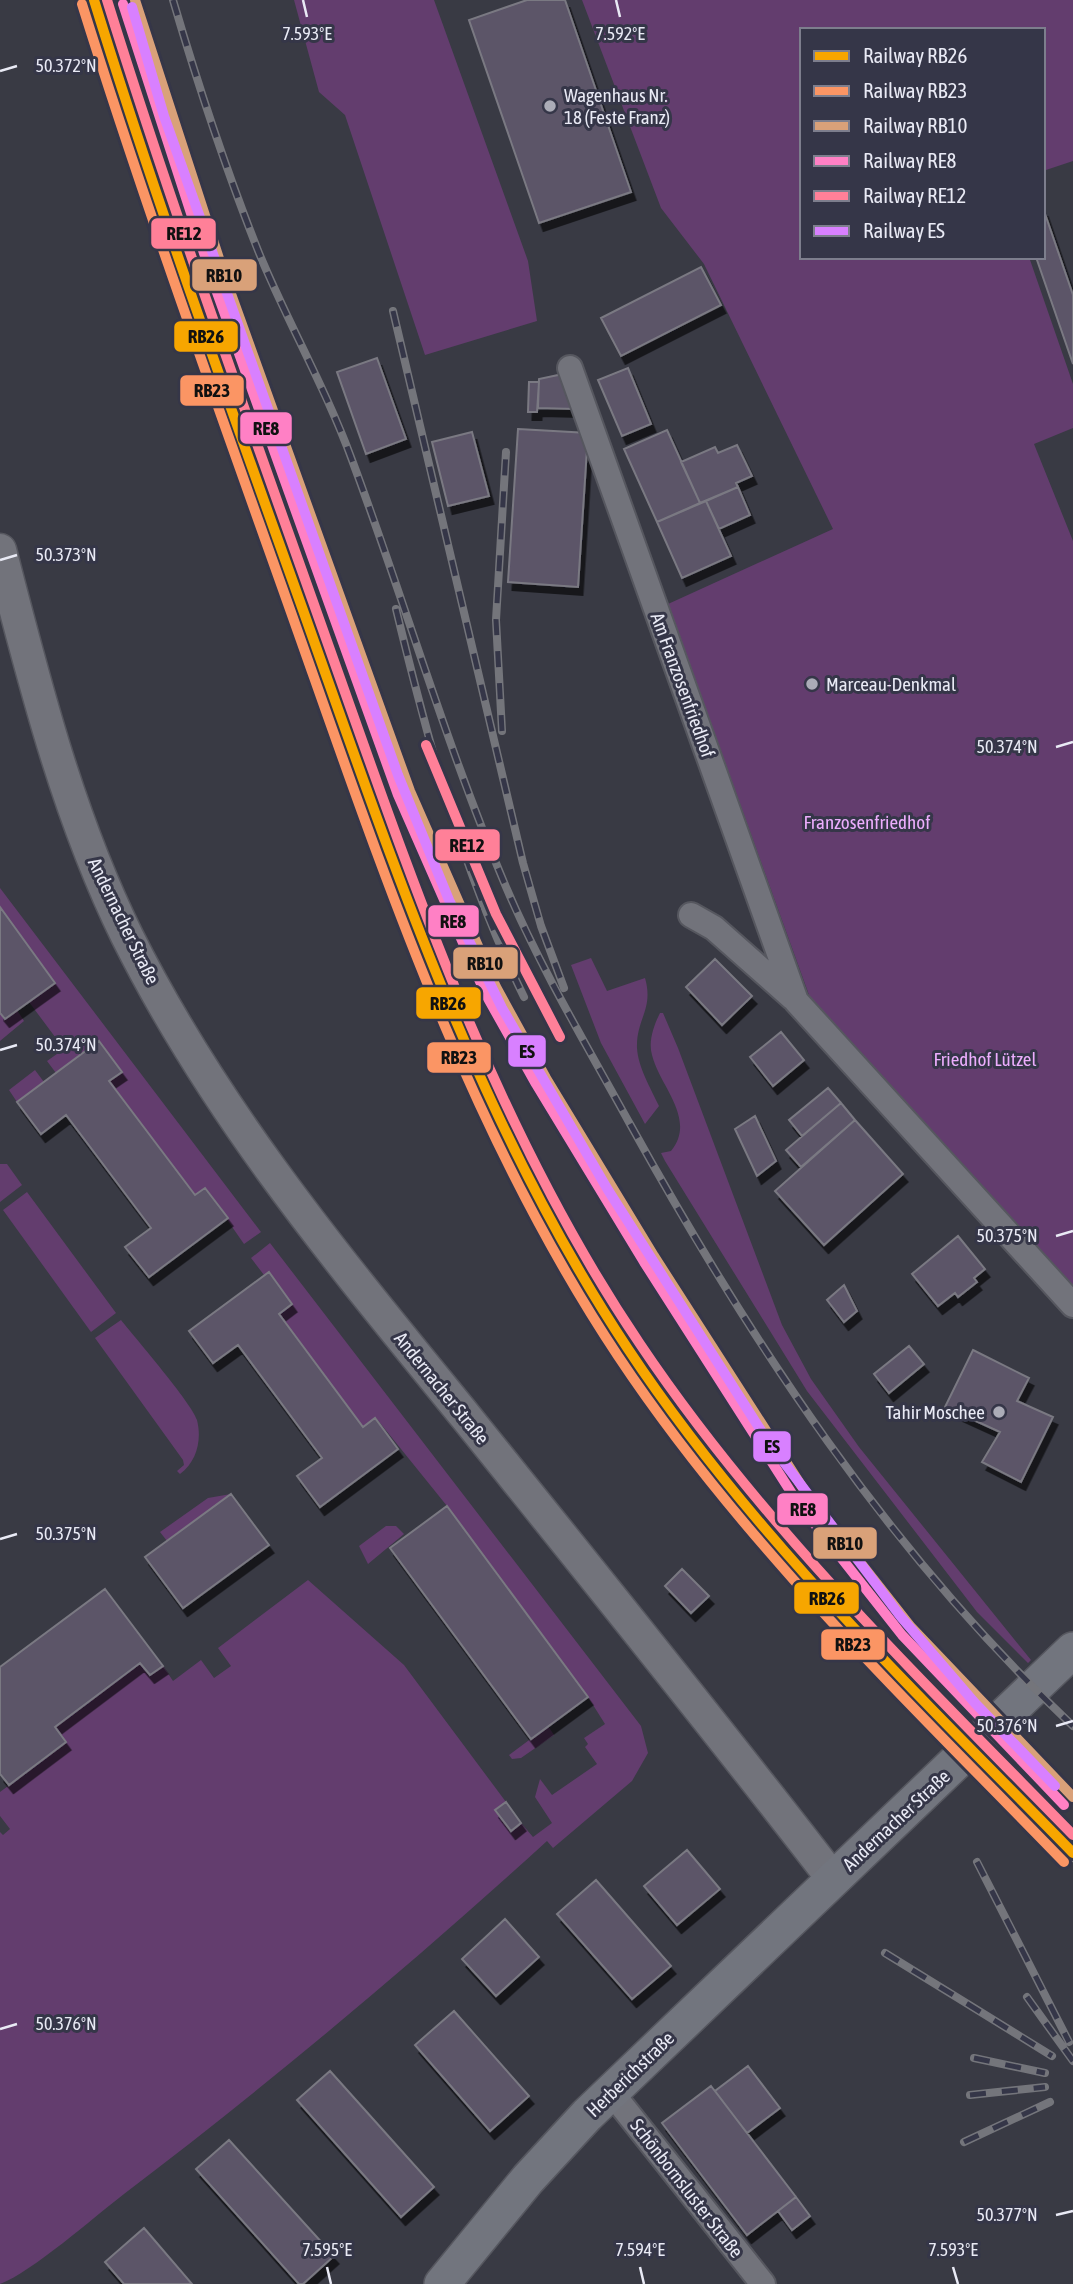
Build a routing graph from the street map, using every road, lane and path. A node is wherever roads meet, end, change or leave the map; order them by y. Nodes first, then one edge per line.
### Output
1 (570, 368) dead end
2 (0, 550) edge
3 (691, 915) dead end
4 (796, 1001) junction
5 (1073, 1306) edge
6 (1073, 1650) edge
7 (833, 1879) junction
8 (611, 2092) junction
9 (442, 2284) edge
10 (763, 2284) edge

1 - 4 street, Am Franzosenfriedhof
2 - 7 street, Andernacher Straße
3 - 4 street, Am Franzosenfriedhof
4 - 5 street, Am Franzosenfriedhof
6 - 7 main road, Andernacher Straße
7 - 8 main road, Herberichstraße
8 - 9 main road, Herberichstraße
8 - 10 street, Schönbornsluster Straße

